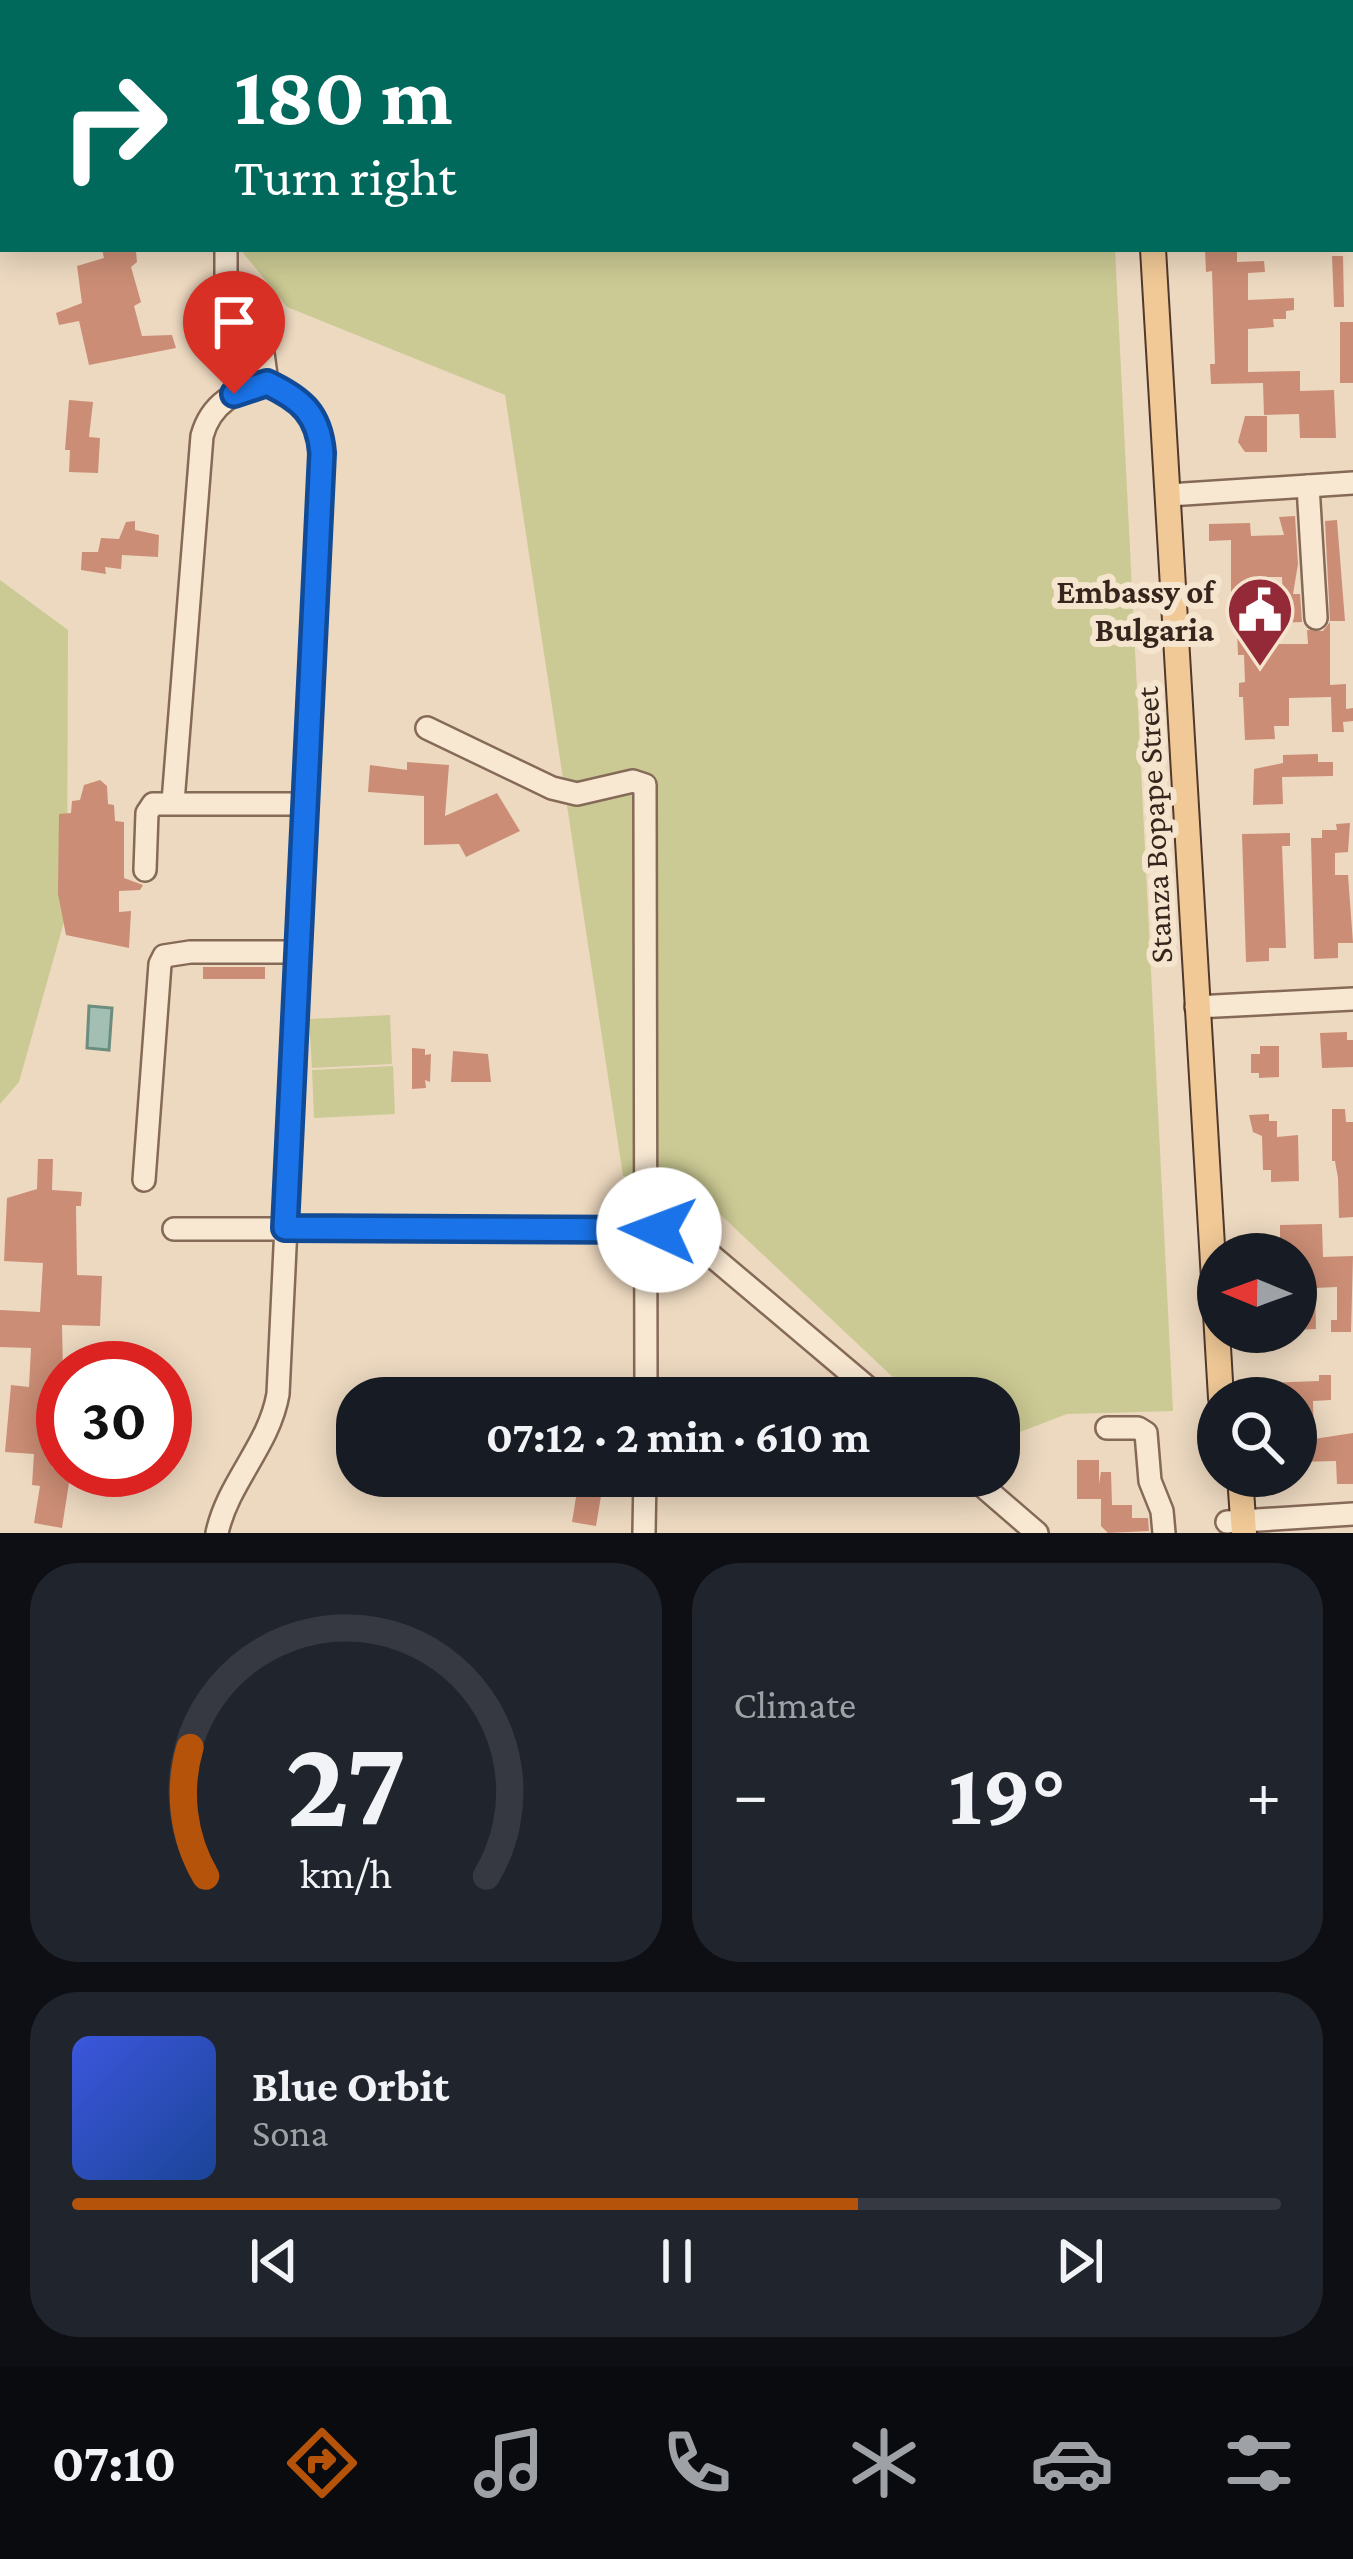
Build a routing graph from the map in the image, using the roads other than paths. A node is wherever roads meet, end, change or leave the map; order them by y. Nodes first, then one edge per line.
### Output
1 (226, 252) edge
2 (1154, 252) edge
3 (1167, 252) edge
4 (267, 383) junction
5 (1353, 483) edge
6 (1308, 486) junction
7 (1175, 495) junction
8 (1316, 618) dead end
9 (427, 728) dead end
10 (173, 802) junction
11 (304, 803) junction
12 (145, 870) dead end
13 (297, 952) junction
14 (1353, 999) edge
15 (1204, 1006) junction
16 (144, 1180) dead end
17 (285, 1228) junction
18 (175, 1229) dead end
19 (647, 1229) junction
20 (1225, 1233) edge
21 (646, 1377) edge
22 (855, 1377) edge
23 (1220, 1377) edge
24 (1107, 1429) dead end
25 (644, 1497) edge
26 (994, 1497) edge
27 (1230, 1497) edge
28 (1238, 1497) edge
29 (1353, 1514) edge
30 (1236, 1527) edge
31 (217, 1533) edge
32 (644, 1533) edge
33 (1036, 1533) edge
34 (1164, 1533) edge

1 - 4 street
2 - 7 main road, Stanza Bopape Street
3 - 7 main road, Stanza Bopape Street
4 - 10 street
4 - 11 street
5 - 6 street
6 - 7 street
6 - 8 street
7 - 15 main road, Stanza Bopape Street
9 - 19 street
10 - 11 street
10 - 12 street
11 - 13 street
13 - 16 street
13 - 17 street
14 - 15 street
15 - 20 main road, Stanza Bopape Street
15 - 23 main road, Stanza Bopape Street
17 - 18 street
17 - 19 street
17 - 31 street
19 - 21 street
19 - 22 street
24 - 34 street
25 - 32 street
26 - 33 street
27 - 30 main road
28 - 30 main road
29 - 30 street

